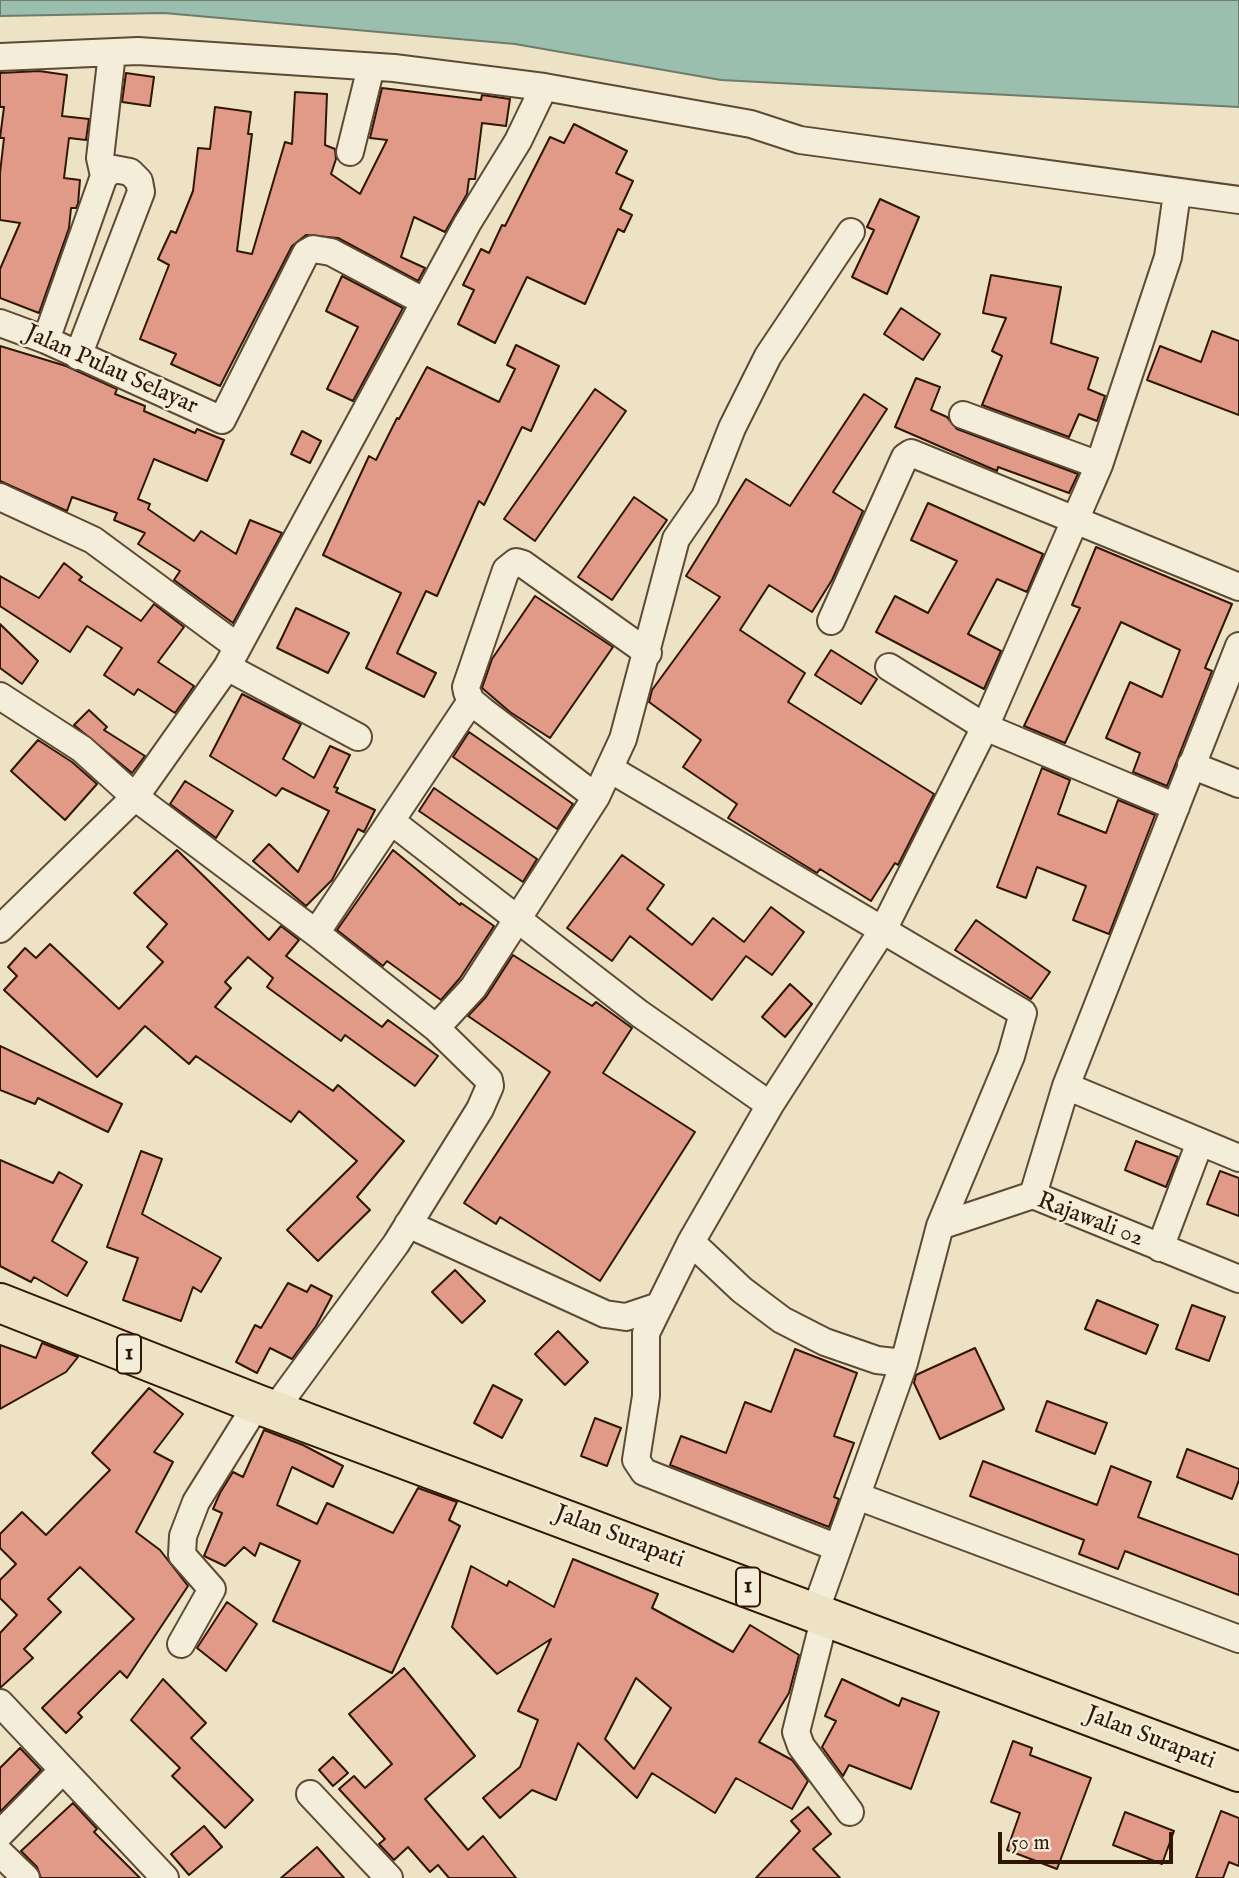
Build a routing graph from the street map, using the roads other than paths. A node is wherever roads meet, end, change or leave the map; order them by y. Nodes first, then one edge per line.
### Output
1 (112, 52) junction
2 (0, 57) edge
3 (371, 67) junction
4 (544, 87) junction
5 (350, 152) dead end
6 (104, 176) junction
7 (1177, 193) junction
8 (1239, 200) edge
9 (851, 232) dead end
10 (425, 302) junction
11 (0, 323) edge
12 (46, 340) junction
13 (78, 356) junction
14 (963, 415) dead end
15 (1099, 465) junction
16 (0, 497) edge
17 (1077, 519) junction
18 (1239, 587) edge
19 (831, 621) dead end
20 (1239, 646) edge
21 (648, 653) junction
22 (232, 657) junction
23 (889, 667) dead end
24 (0, 696) edge
25 (471, 701) junction
26 (985, 727) junction
27 (358, 737) dead end
28 (1191, 765) junction
29 (610, 769) junction
30 (1239, 785) edge
31 (135, 797) junction
32 (596, 797) junction
33 (1176, 807) junction
34 (391, 821) junction
35 (517, 921) junction
36 (884, 928) junction
37 (0, 929) edge
38 (316, 933) junction
39 (436, 1028) junction
40 (1066, 1086) junction
41 (770, 1105) junction
42 (1199, 1142) junction
43 (1239, 1157) edge
44 (1032, 1195) junction
45 (408, 1224) junction
46 (940, 1226) junction
47 (691, 1242) junction
48 (1160, 1248) junction
49 (1239, 1279) edge
50 (0, 1303) edge
51 (656, 1307) junction
52 (904, 1363) junction
53 (266, 1407) junction
54 (857, 1496) junction
55 (838, 1548) junction
56 (820, 1614) junction
57 (1239, 1639) edge
58 (181, 1644) dead end
59 (0, 1703) edge
60 (62, 1771) junction
61 (1239, 1772) edge
62 (310, 1794) dead end
63 (850, 1812) dead end
64 (0, 1834) edge
65 (0, 1853) edge
66 (26, 1878) edge
67 (165, 1878) edge
68 (389, 1878) edge

1 - 2 street
1 - 3 street
1 - 6 street
3 - 4 street
3 - 5 street
4 - 7 street
4 - 10 street
6 - 12 street
6 - 13 street
7 - 8 street
7 - 15 street
9 - 21 street
10 - 13 street, Jalan Pulau Selayar
10 - 22 street
11 - 12 street, Jalan Pulau Selayar
12 - 13 street, Jalan Pulau Selayar
14 - 15 street
15 - 17 street
16 - 22 street
17 - 18 street
17 - 19 street
17 - 26 street
20 - 28 street
21 - 25 street
21 - 29 street
22 - 27 street
22 - 31 street
23 - 26 street
24 - 31 street
25 - 32 street
25 - 34 street
26 - 33 street
26 - 36 street
28 - 30 street
28 - 33 street
29 - 32 street
29 - 36 street
31 - 37 street
31 - 38 street
32 - 35 street
33 - 40 street
34 - 35 street
34 - 38 street
35 - 39 street
35 - 41 street
36 - 41 street
36 - 46 street
38 - 39 street
39 - 45 street
40 - 42 street
40 - 44 street
41 - 47 street
42 - 43 street
42 - 48 street
44 - 46 street, Rajawali 02
44 - 48 street, Rajawali 02
45 - 51 street
45 - 53 street
46 - 52 street
47 - 51 street
47 - 52 street
48 - 49 street, Rajawali 02
50 - 53 highway, Jalan Surapati / 1
51 - 55 street
52 - 54 street
53 - 56 highway, Jalan Surapati / 1
53 - 58 street
54 - 55 street
54 - 57 street
55 - 56 street
56 - 61 highway, Jalan Surapati / 1
56 - 63 street
59 - 60 street
60 - 64 street
60 - 67 street
62 - 68 street
65 - 66 street

